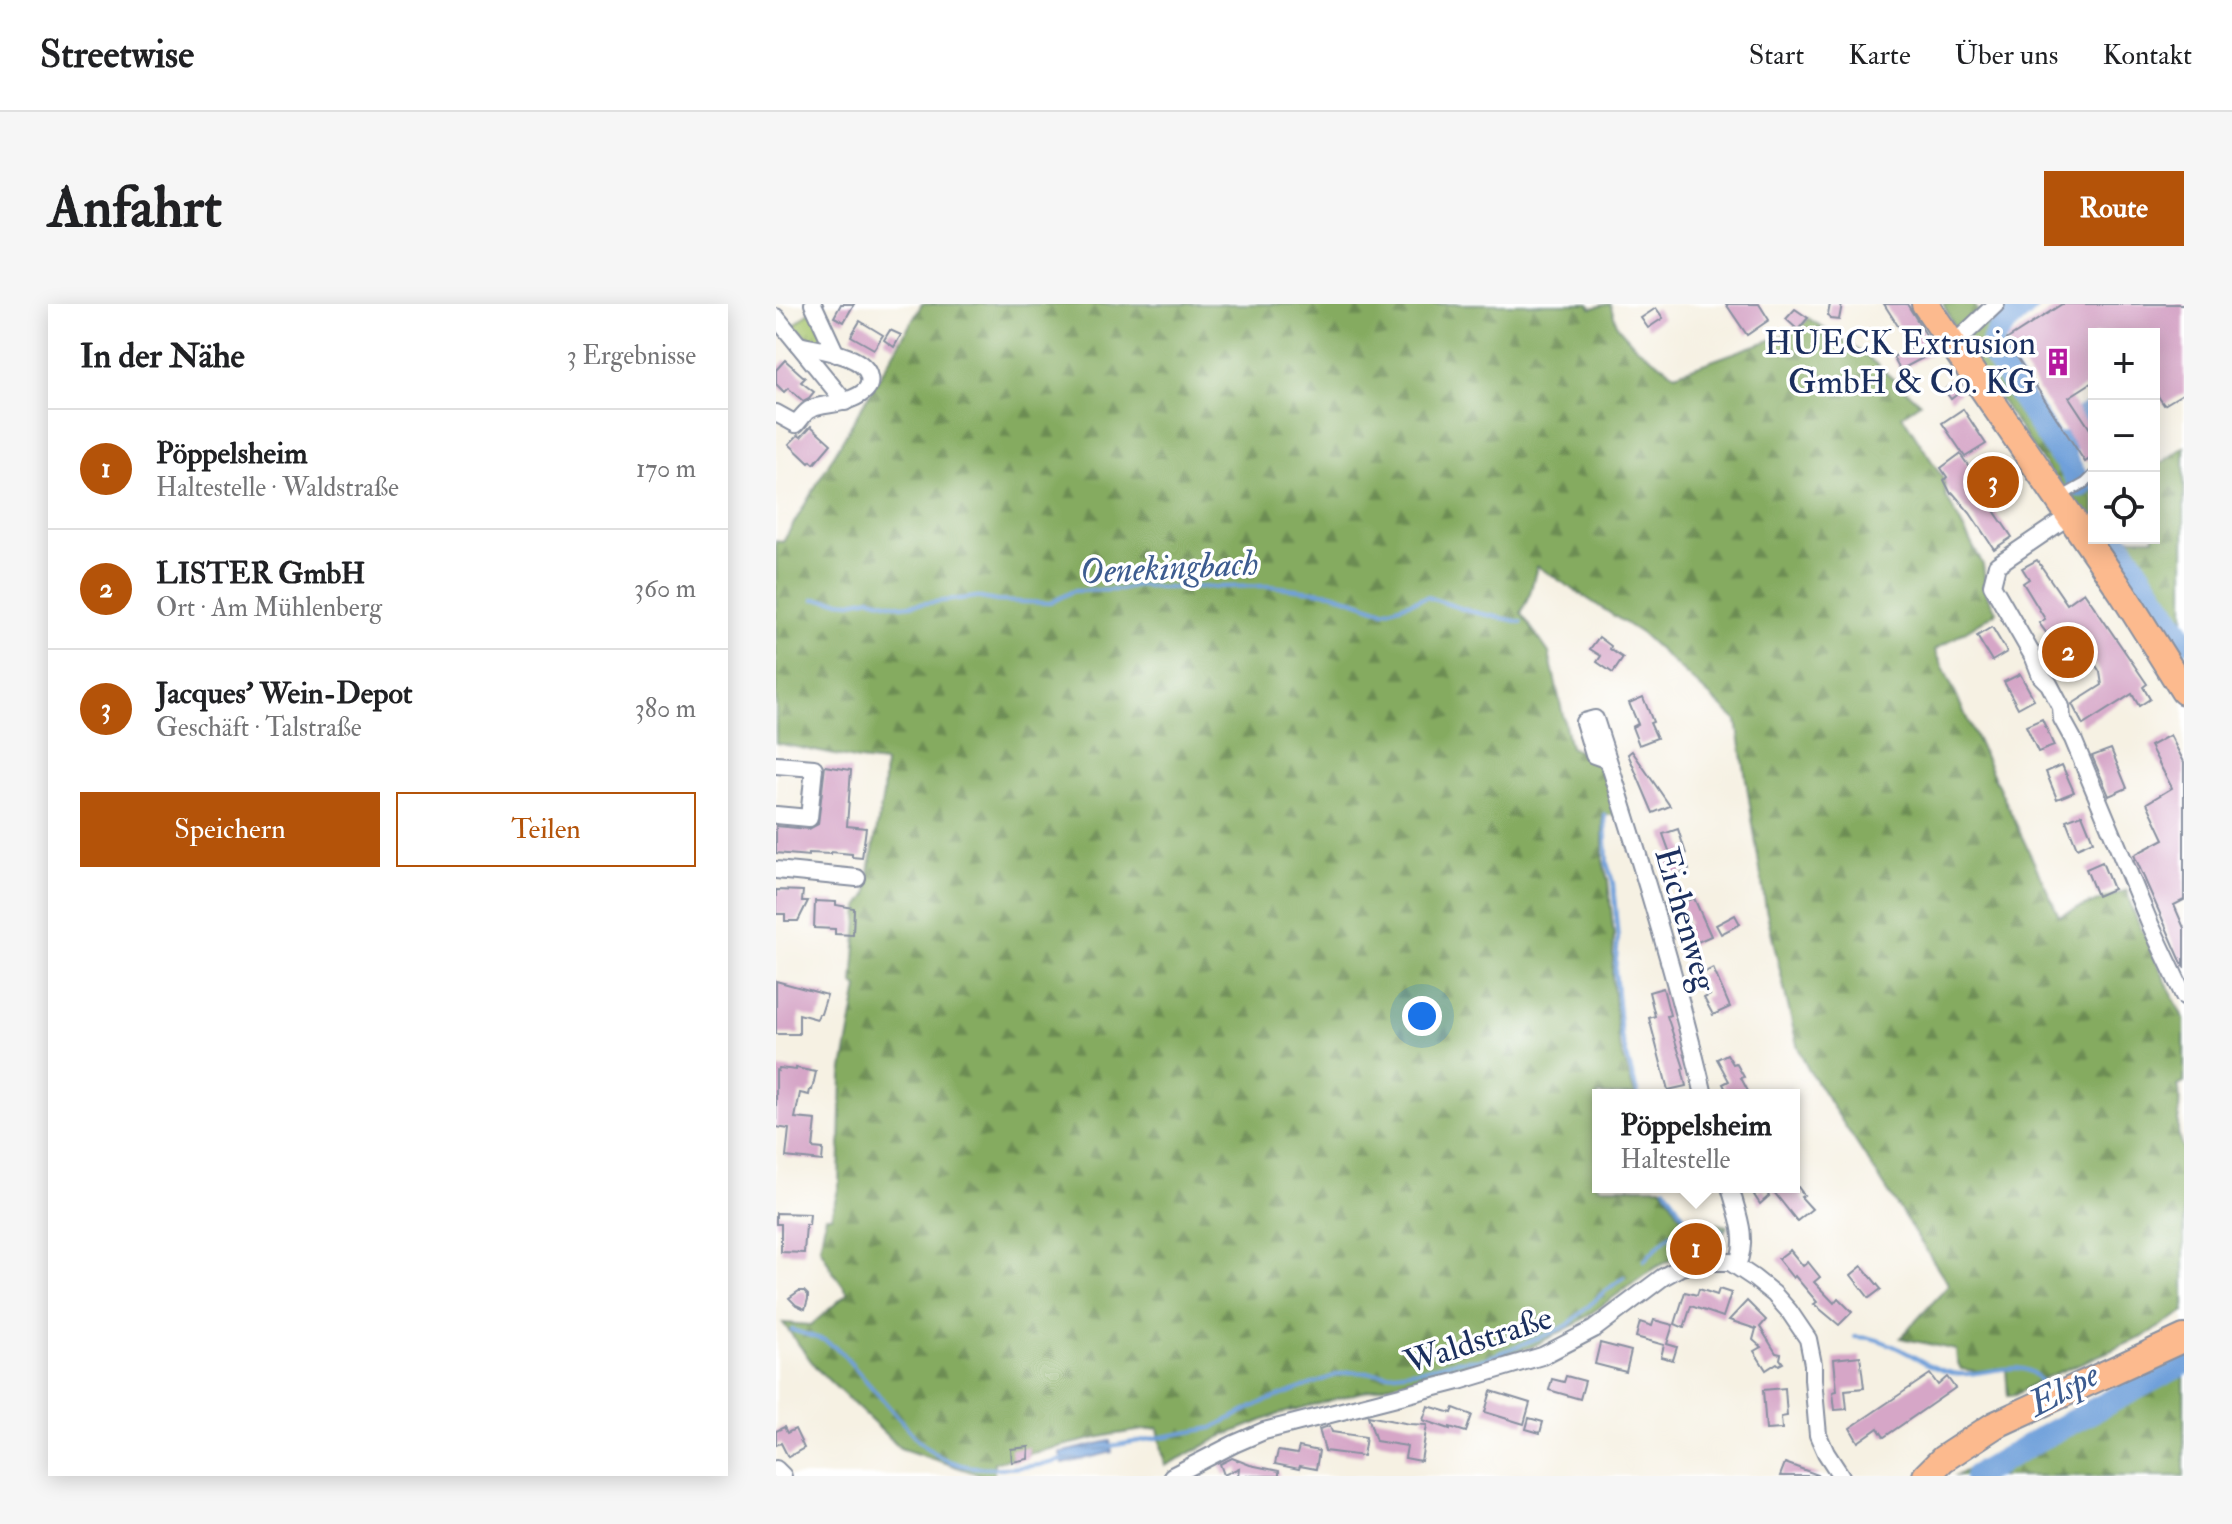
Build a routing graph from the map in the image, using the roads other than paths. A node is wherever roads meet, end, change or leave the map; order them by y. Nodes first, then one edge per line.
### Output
1 (813, 304) edge
2 (1925, 304) edge
3 (1987, 307) edge
4 (776, 317) edge
5 (799, 345) junction
6 (1953, 345) junction
7 (836, 354) junction
8 (845, 402) junction
9 (776, 413) edge
10 (2088, 480) edge
11 (2064, 507) junction
12 (2184, 691) edge
13 (1608, 760) dead end
14 (776, 765) edge
15 (776, 815) edge
16 (776, 870) edge
17 (857, 878) dead end
18 (2184, 996) edge
19 (1703, 1089) edge
20 (1732, 1193) edge
21 (1737, 1265) junction
22 (2184, 1338) edge
23 (776, 1469) edge
24 (783, 1476) edge
25 (1172, 1476) edge
26 (1841, 1476) edge
27 (1926, 1476) edge

1 - 7 street
2 - 6 main road
3 - 6 street
4 - 5 street
5 - 7 street
5 - 8 street
6 - 11 main road
7 - 8 street
8 - 9 street
10 - 11 lane
11 - 12 main road
11 - 18 street
13 - 19 street, Eichenweg
14 - 15 street
16 - 17 street
20 - 21 street
21 - 25 street, Waldstraße
21 - 26 street
22 - 27 main road
23 - 24 street

